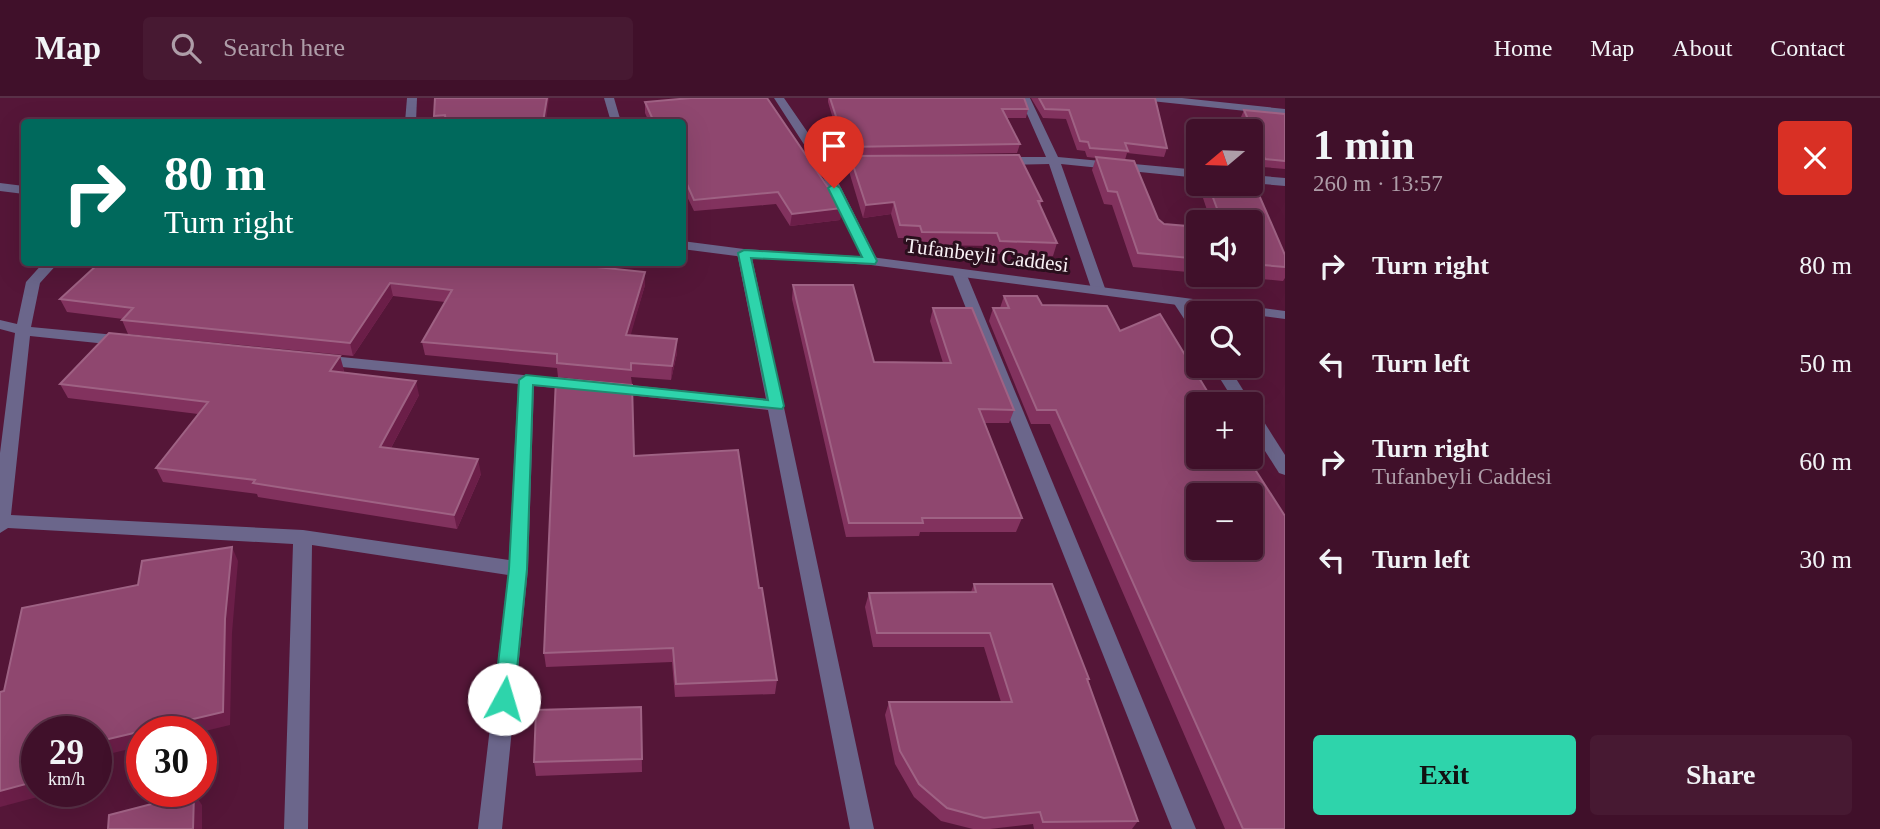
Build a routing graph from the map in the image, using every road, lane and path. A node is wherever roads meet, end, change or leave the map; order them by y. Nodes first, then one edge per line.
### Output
1 (412, 98) edge
2 (609, 98) edge
3 (779, 98) edge
4 (1025, 98) edge
5 (1152, 98) edge
6 (1211, 101) edge
7 (1285, 112) edge
8 (411, 119) edge
9 (615, 119) edge
10 (1054, 160) junction
11 (986, 161) edge
12 (890, 162) edge
13 (822, 163) junction
14 (1186, 173) edge
15 (1264, 180) edge
16 (1285, 182) edge
17 (0, 187) edge
18 (21, 190) edge
19 (686, 246) edge
20 (744, 253) junction
21 (871, 261) junction
22 (48, 266) edge
23 (959, 273) junction
24 (1100, 291) junction
25 (1180, 302) junction
26 (1186, 311) edge
27 (1285, 315) edge
28 (0, 324) edge
29 (23, 331) junction
30 (145, 343) edge
31 (309, 359) edge
32 (526, 380) junction
33 (777, 406) junction
34 (1263, 434) edge
35 (1285, 469) edge
36 (0, 522) edge
37 (303, 537) junction
38 (518, 569) junction
39 (296, 829) edge
40 (490, 829) edge
41 (862, 829) edge
42 (1184, 829) edge

1 - 8 street
2 - 9 street
3 - 13 street
4 - 10 street
5 - 6 street
6 - 7 street
10 - 11 street
10 - 14 street
10 - 24 street
12 - 13 street
13 - 21 street
15 - 16 street
17 - 18 street
19 - 20 street, Tufanbeyli Caddesi
20 - 21 street, Tufanbeyli Caddesi
20 - 33 street
21 - 23 street, Tufanbeyli Caddesi
22 - 29 street
23 - 24 street, Tufanbeyli Caddesi
23 - 42 street
24 - 25 street, Tufanbeyli Caddesi
25 - 26 street
25 - 27 street, Tufanbeyli Caddesi
28 - 29 street
29 - 30 street
29 - 36 street
31 - 32 street
32 - 33 street
32 - 38 street
33 - 41 street
34 - 35 street
36 - 37 street
37 - 38 street
37 - 39 street
38 - 40 street

